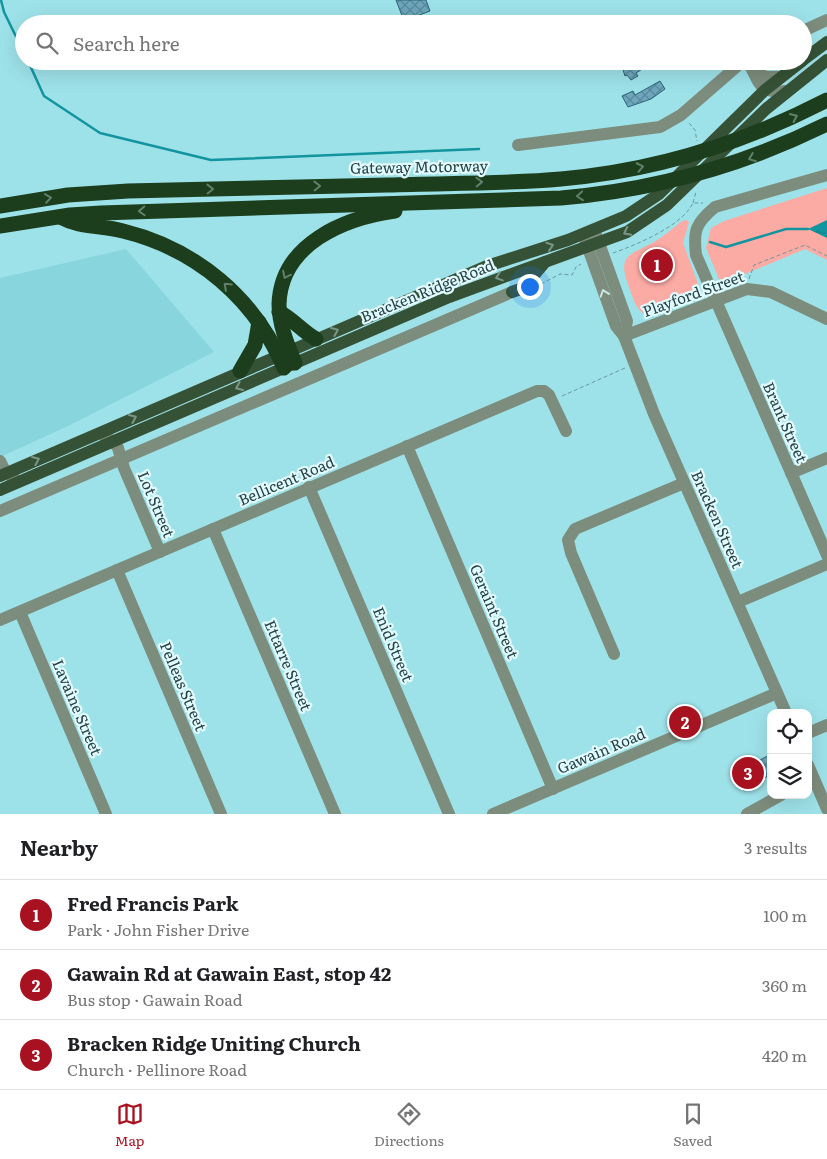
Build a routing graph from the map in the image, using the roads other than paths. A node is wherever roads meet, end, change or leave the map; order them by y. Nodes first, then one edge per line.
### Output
1 (827, 20) edge
2 (812, 27) edge
3 (827, 42) edge
4 (812, 53) edge
5 (827, 60) edge
6 (733, 70) edge
7 (752, 70) edge
8 (756, 70) edge
9 (790, 70) edge
10 (780, 77) junction
11 (765, 90) junction
12 (787, 91) junction
13 (827, 100) edge
14 (827, 124) edge
15 (518, 145) dead end
16 (827, 175) edge
17 (411, 202) junction
18 (0, 206) edge
19 (60, 217) junction
20 (0, 226) edge
21 (589, 232) junction
22 (594, 246) junction
23 (545, 262) junction
24 (512, 292) joint
25 (716, 301) junction
26 (280, 312) junction
27 (827, 319) edge
28 (259, 322) junction
29 (624, 336) junction
30 (316, 339) junction
31 (287, 359) junction
32 (240, 371) junction
33 (566, 431) dead end
34 (97, 433) junction
35 (112, 441) junction
36 (407, 446) junction
37 (100, 447) junction
38 (827, 458) edge
39 (121, 463) junction
40 (2, 470) edge
41 (791, 474) junction
42 (20, 482) junction
43 (684, 483) junction
44 (309, 487) junction
45 (0, 490) edge
46 (0, 512) edge
47 (213, 530) junction
48 (160, 552) junction
49 (827, 555) edge
50 (827, 564) edge
51 (116, 570) junction
52 (738, 602) junction
53 (20, 612) junction
54 (0, 620) edge
55 (614, 654) dead end
56 (777, 692) junction
57 (784, 709) edge
58 (827, 725) edge
59 (812, 731) edge
60 (812, 781) edge
61 (553, 788) junction
62 (774, 799) edge
63 (827, 809) edge
64 (106, 814) edge
65 (221, 814) edge
66 (335, 814) edge
67 (449, 814) edge
68 (494, 814) edge
69 (747, 814) edge

1 - 2 street
3 - 4 main road, Bracken Ridge Road
5 - 12 main road, Bracken Ridge Road
6 - 15 street
7 - 11 street
8 - 10 street
9 - 10 main road, Bracken Ridge Road
10 - 11 main road, Bracken Ridge Road
11 - 12 street
11 - 21 main road, Bracken Ridge Road
12 -> 22 main road, Bracken Ridge Road
18 -> 13 highway, Gateway Motorway
14 -> 17 highway
16 - 25 street, Brant Street
17 -> 19 highway
17 -> 26 highway
19 - 20 highway
28 -> 19 highway
21 - 22 street, Bracken Street
30 -> 21 main road, Bracken Ridge Road
22 - 23 main road, Bracken Ridge Road
22 - 29 street, Bracken Street
23 - 24 main road
23 -> 31 main road, Bracken Ridge Road
24 - 39 street
25 - 27 street, Playford Street
25 - 29 street, Playford Street
25 - 41 street, Brant Street
26 - 30 highway
26 - 31 highway
28 - 31 highway
28 - 32 highway
29 - 43 street, Bracken Street
30 - 31 main road, Bracken Ridge Road
31 - 32 main road, Bracken Ridge Road
31 -> 35 main road, Bracken Ridge Road
34 -> 32 main road, Bracken Ridge Road
33 - 36 street, Bellicent Road
34 - 35 street
40 -> 34 main road, Bracken Ridge Road
35 - 37 main road, Bracken Ridge Road
35 - 39 street, Lot Street
36 - 44 street, Bellicent Road
36 - 61 street, Geraint Street
37 - 39 street, Lot Street
37 - 42 main road, Bracken Ridge Road
38 - 41 street
39 - 46 street
39 - 48 street, Lot Street
40 - 42 street
41 - 49 street, Brant Street
42 - 45 main road, Bracken Ridge Road
43 - 52 street, Bracken Street
43 - 55 street
44 - 47 street, Bellicent Road
44 - 67 street, Enid Street
47 - 48 street, Bellicent Road
47 - 66 street, Ettarre Street
48 - 51 street, Bellicent Road
50 - 52 street
51 - 53 street, Bellicent Road
51 - 65 street, Pelleas Street
52 - 56 street, Bracken Street
53 - 54 street, Bellicent Road
53 - 64 street, Lavaine Street
56 - 57 street, Bracken Street
56 - 61 street, Gawain Road
58 - 59 street
60 - 63 street
61 - 68 street, Gawain Road
62 - 69 street

